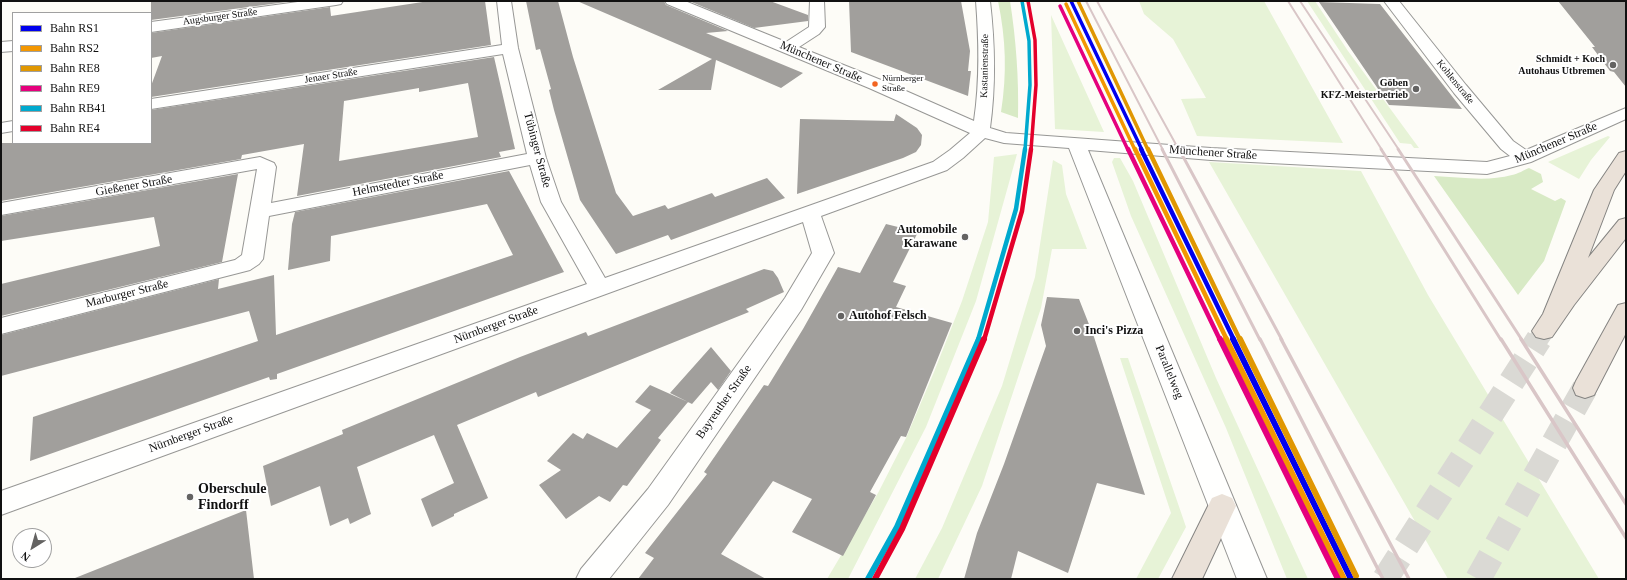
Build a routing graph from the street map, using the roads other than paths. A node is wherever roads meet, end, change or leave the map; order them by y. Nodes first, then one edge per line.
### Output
1 (336, 1) edge
2 (504, 1) edge
3 (672, 1) edge
4 (817, 1) edge
5 (983, 1) edge
6 (1391, 1) edge
7 (152, 27) edge
8 (12, 46) edge
9 (1, 47) edge
10 (510, 48) junction
11 (787, 48) junction
12 (152, 104) edge
13 (1626, 113) edge
14 (12, 126) edge
15 (1, 128) edge
16 (981, 130) junction
17 (1076, 144) junction
18 (1626, 157) edge
19 (537, 158) junction
20 (1524, 158) junction
21 (1, 209) edge
22 (260, 211) junction
23 (810, 212) junction
24 (1626, 225) edge
25 (600, 287) junction
26 (1626, 311) edge
27 (1, 326) edge
28 (1585, 388) tunnel mouth
29 (1, 503) edge
30 (1222, 506) junction
31 (591, 579) edge
32 (1187, 579) edge
33 (1252, 579) edge

1 - 7 street, Augsburger Straße
2 - 10 street, Tübinger Straße
3 - 11 street, Münchener Straße
4 - 11 street
5 - 16 street, Kastanienstraße
6 - 20 street, Kohlenstraße
8 - 9 street
10 - 12 street, Jenaer Straße
10 - 19 street, Tübinger Straße
11 - 16 street, Münchener Straße
13 - 20 street, Münchener Straße
14 - 15 street
16 - 17 street, Münchener Straße
16 - 23 street, Nürnberger Straße
17 - 20 street, Münchener Straße
17 - 30 street, Parallelweg
18 - 24 highway
19 - 22 street, Helmstedter Straße
19 - 25 street, Tübinger Straße
21 - 22 street, Gießener Straße
22 - 27 street, Marburger Straße
23 - 25 street, Nürnberger Straße
23 - 31 street, Bayreuther Straße
25 - 29 street, Nürnberger Straße
26 - 28 highway
30 - 32 highway
30 - 33 street, Parallelweg

